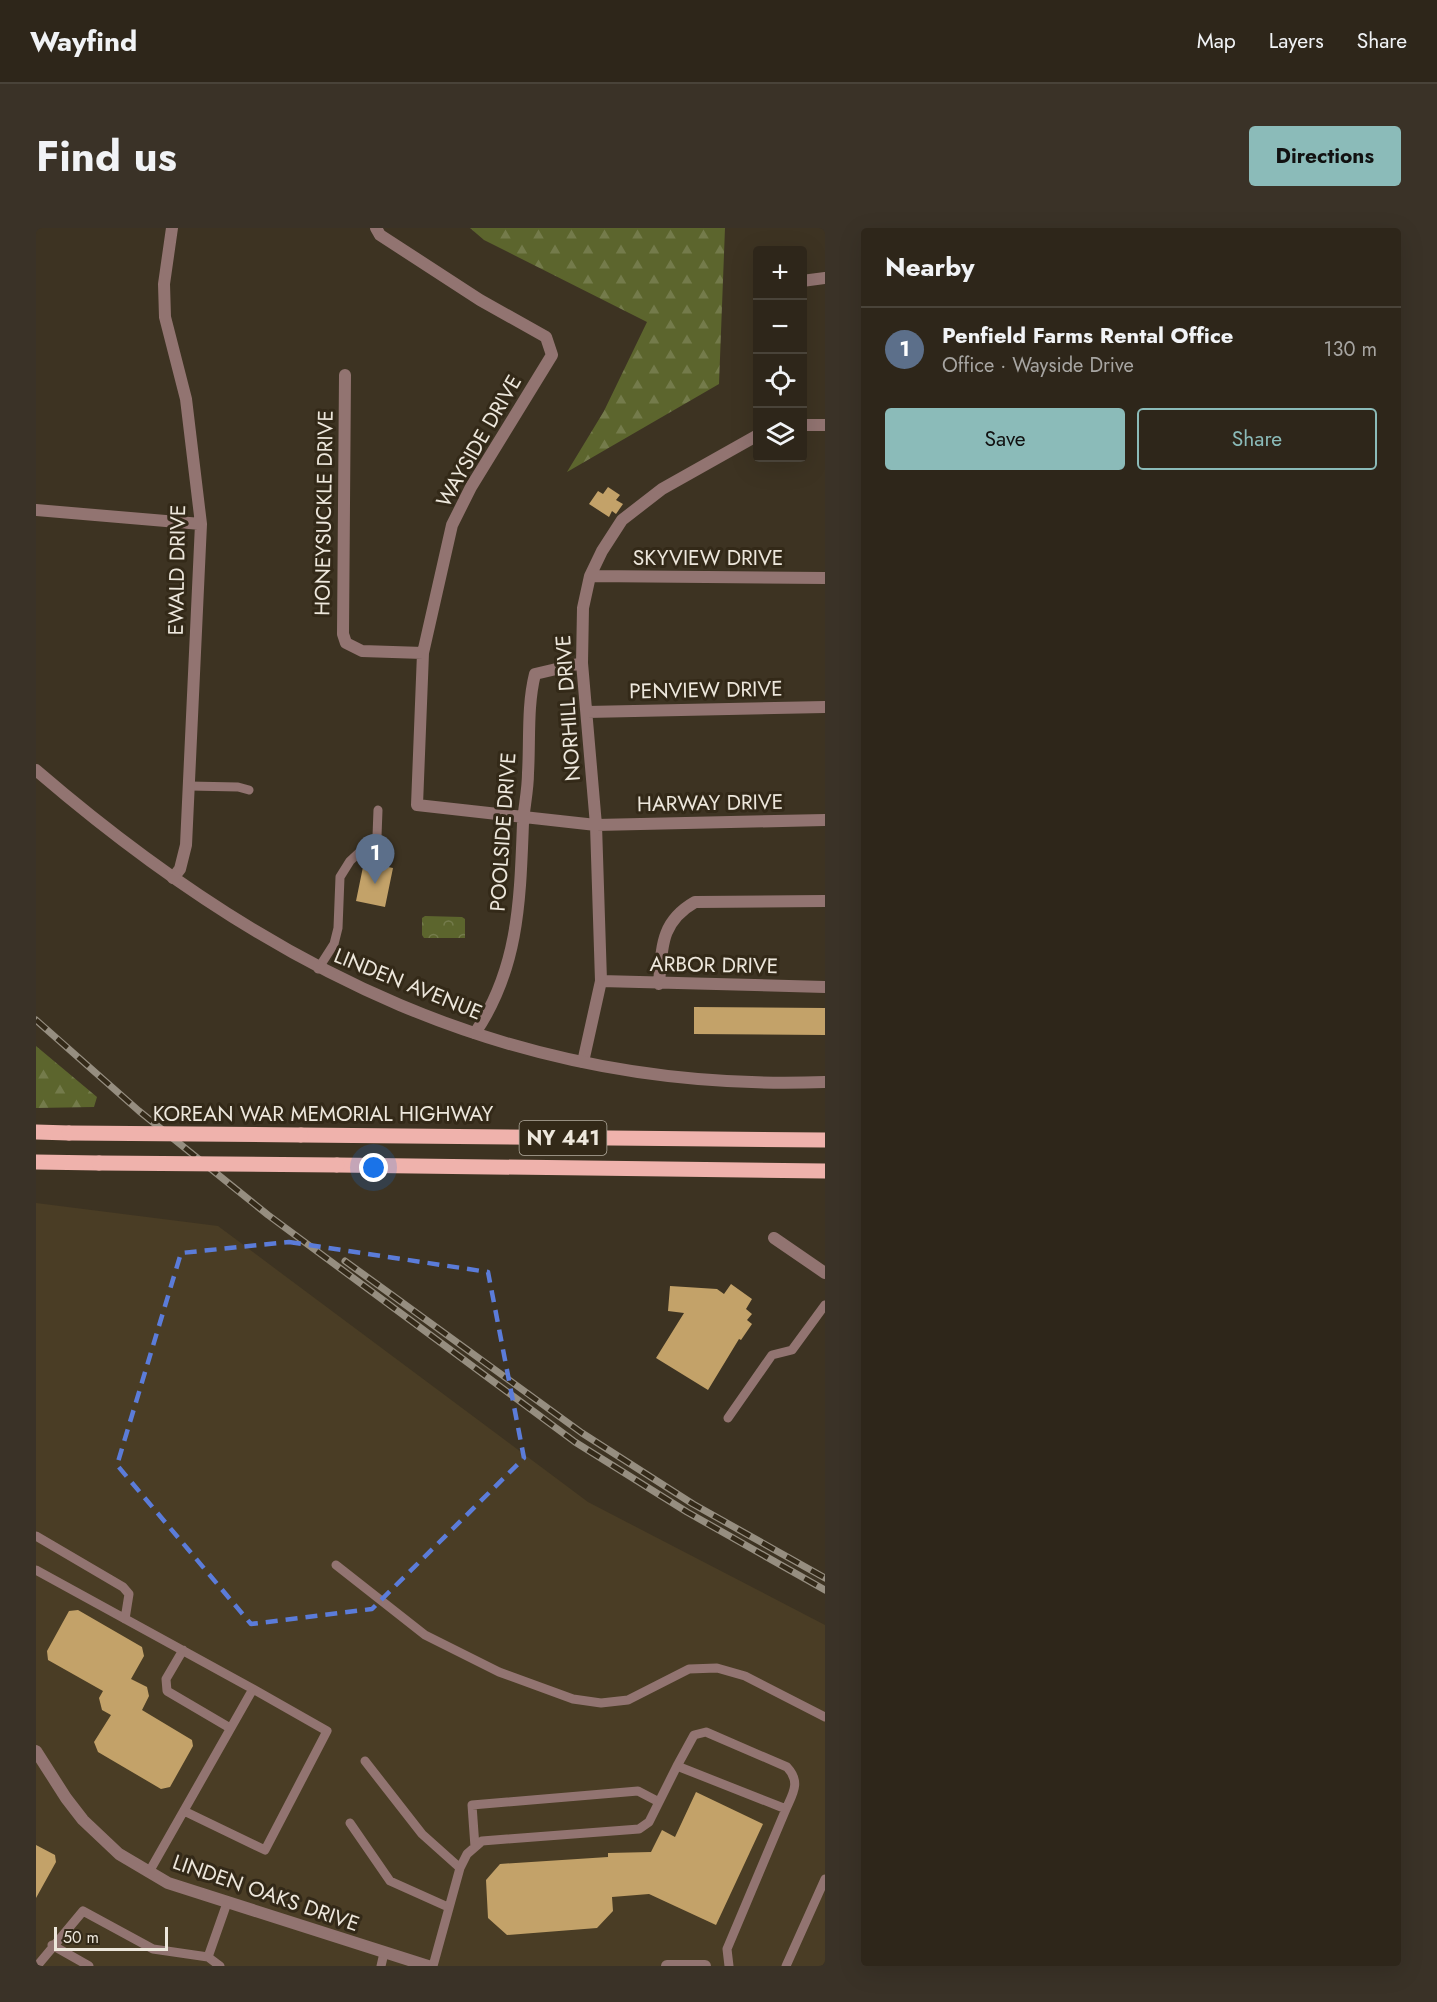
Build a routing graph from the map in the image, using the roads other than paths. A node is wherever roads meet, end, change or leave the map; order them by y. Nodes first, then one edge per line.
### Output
1 (172, 228) edge
2 (376, 228) edge
3 (825, 278) edge
4 (807, 280) edge
5 (345, 375) dead end
6 (807, 425) edge
7 (825, 425) edge
8 (753, 438) edge
9 (36, 510) edge
10 (201, 524) junction
11 (590, 576) junction
12 (825, 578) edge
13 (423, 653) junction
14 (582, 663) junction
15 (825, 707) edge
16 (587, 712) junction
17 (36, 770) edge
18 (189, 786) junction
19 (249, 790) dead end
20 (378, 810) dead end
21 (524, 819) junction
22 (825, 820) edge
23 (596, 825) junction
24 (173, 878) junction
25 (825, 901) edge
26 (318, 969) junction
27 (601, 981) junction
28 (659, 984) junction
29 (825, 987) edge
30 (475, 1034) junction
31 (583, 1062) junction
32 (825, 1082) edge
33 (36, 1132) edge
34 (825, 1140) edge
35 (36, 1162) edge
36 (825, 1171) edge
37 (774, 1238) dead end
38 (825, 1273) edge
39 (825, 1305) edge
40 (728, 1418) dead end
41 (36, 1536) edge
42 (336, 1565) dead end
43 (36, 1570) edge
44 (125, 1619) junction
45 (183, 1650) junction
46 (253, 1689) junction
47 (825, 1717) edge
48 (230, 1728) junction
49 (36, 1751) edge
50 (365, 1761) dead end
51 (40, 1764) edge
52 (677, 1766) junction
53 (659, 1802) junction
54 (786, 1809) junction
55 (184, 1811) junction
56 (350, 1822) dead end
57 (475, 1847) junction
58 (460, 1868) junction
59 (150, 1872) junction
60 (825, 1879) edge
61 (227, 1903) junction
62 (448, 1907) junction
63 (52, 1945) junction
64 (384, 1953) junction
65 (208, 1958) junction
66 (37, 1966) edge
67 (89, 1966) edge
68 (220, 1966) edge
69 (381, 1966) edge
70 (428, 1966) edge
71 (433, 1966) edge
72 (667, 1966) edge
73 (705, 1966) edge
74 (729, 1966) edge
75 (786, 1966) edge

1 - 10 street, EWALD DRIVE
2 - 13 street, WAYSIDE DRIVE
3 - 4 street
5 - 13 street, HONEYSUCKLE DRIVE
6 - 7 street
8 - 11 street, NORHILL DRIVE
9 - 10 street
10 - 18 street, EWALD DRIVE
11 - 12 street, SKYVIEW DRIVE
11 - 14 street, NORHILL DRIVE
13 - 21 street, WAYSIDE DRIVE
14 - 16 street, NORHILL DRIVE
14 - 21 street, POOLSIDE DRIVE
15 - 16 street, PENVIEW DRIVE
16 - 23 street, NORHILL DRIVE
17 - 24 street, LINDEN AVENUE
18 - 19 lane
18 - 24 street, EWALD DRIVE
20 - 26 lane
21 - 23 street, HARWAY DRIVE
21 - 30 street, POOLSIDE DRIVE
22 - 23 street, HARWAY DRIVE
23 - 27 street, NORHILL DRIVE
24 - 26 street, LINDEN AVENUE
25 - 28 street
26 - 30 street, LINDEN AVENUE
27 - 28 street, ARBOR DRIVE
27 - 31 street, NORHILL DRIVE
28 - 29 street, ARBOR DRIVE
30 - 31 street, LINDEN AVENUE
31 - 32 street, LINDEN AVENUE
33 - 34 main road, KOREAN WAR MEMORIAL HIGHWAY / NY 441, bridge
35 - 36 main road, NY 441, bridge
37 - 38 street
39 - 40 lane
41 - 44 lane
42 - 47 lane
43 - 44 lane
44 - 45 lane
45 - 46 lane
45 - 48 lane
46 - 48 lane
46 - 55 lane
48 - 55 lane
49 - 51 street, LINDEN OAKS DRIVE
50 - 58 lane
51 - 59 street, LINDEN OAKS DRIVE
52 - 53 lane
52 - 54 lane
52 - 54 lane
53 - 57 lane
53 - 57 lane
54 - 74 lane
55 - 59 lane
56 - 62 lane
57 - 58 lane
58 - 62 lane
59 - 61 street, LINDEN OAKS DRIVE
60 - 75 lane
61 - 64 street, LINDEN OAKS DRIVE
61 - 65 lane
62 - 71 lane
63 - 65 lane
63 - 66 lane
63 - 67 lane
64 - 69 lane
64 - 70 street, LINDEN OAKS DRIVE
65 - 68 lane
72 - 73 street

